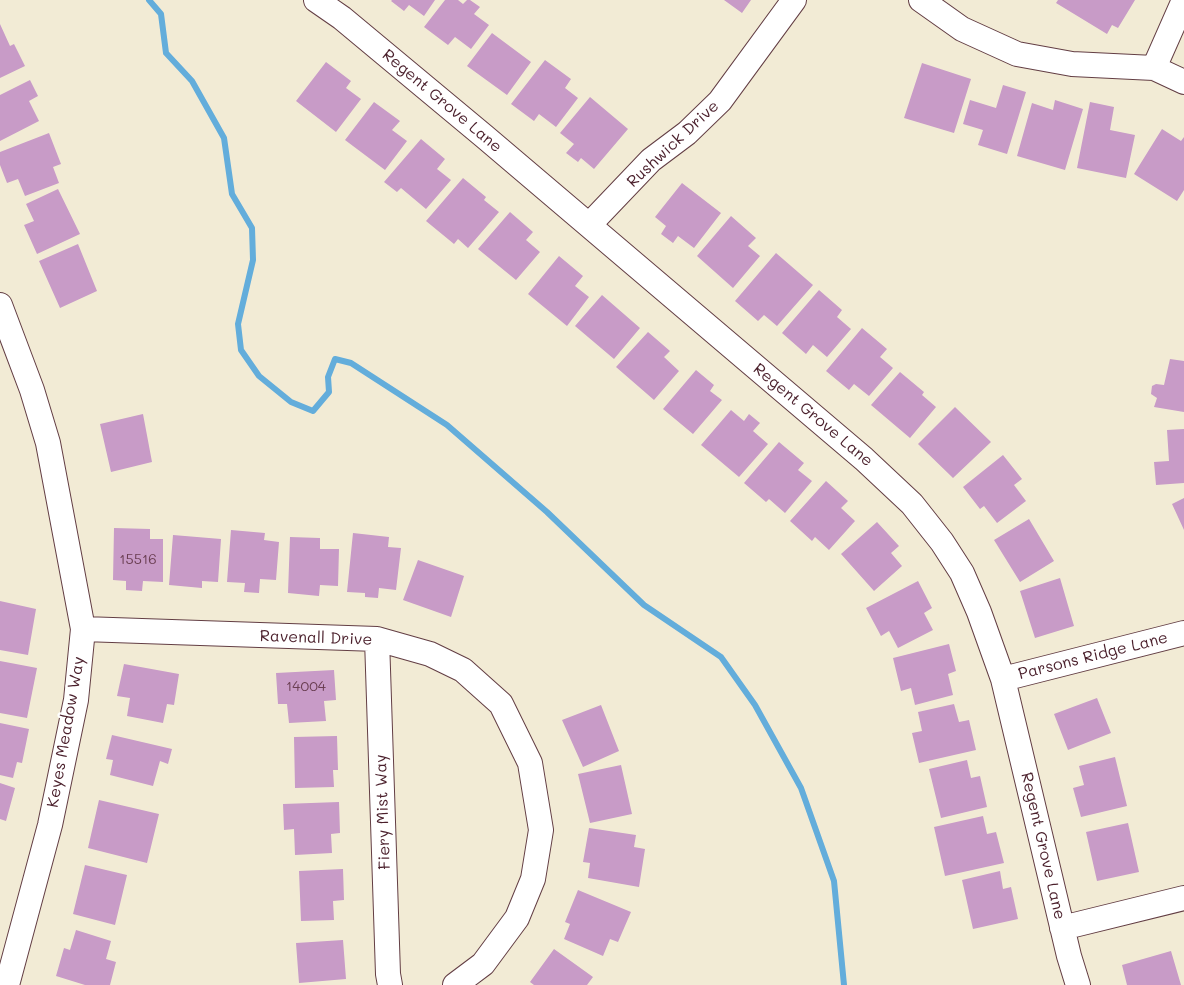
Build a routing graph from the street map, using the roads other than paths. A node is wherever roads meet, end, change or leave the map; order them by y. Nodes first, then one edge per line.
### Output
1 (316, 0) edge
2 (794, 0) edge
3 (921, 0) edge
4 (1184, 0) edge
5 (1154, 68) junction
6 (1184, 82) edge
7 (589, 225) junction
8 (0, 305) edge
9 (83, 629) junction
10 (1184, 633) edge
11 (377, 639) junction
12 (1003, 679) junction
13 (1184, 898) edge
14 (1062, 928) junction
15 (7, 985) edge
16 (390, 985) edge
17 (455, 985) edge
18 (1078, 985) edge

1 - 7 street, Regent Grove Lane
2 - 7 street, Rushwick Drive
3 - 5 street
4 - 5 street
5 - 6 street
7 - 12 street, Regent Grove Lane
8 - 9 street, Keyes Meadow Way
9 - 11 street, Ravenall Drive
9 - 15 street, Keyes Meadow Way
10 - 12 street, Parsons Ridge Lane
11 - 16 street, Fiery Mist Way
11 - 17 street, Ravenall Drive
12 - 14 street, Regent Grove Lane
13 - 14 street
14 - 18 street, Regent Grove Lane

